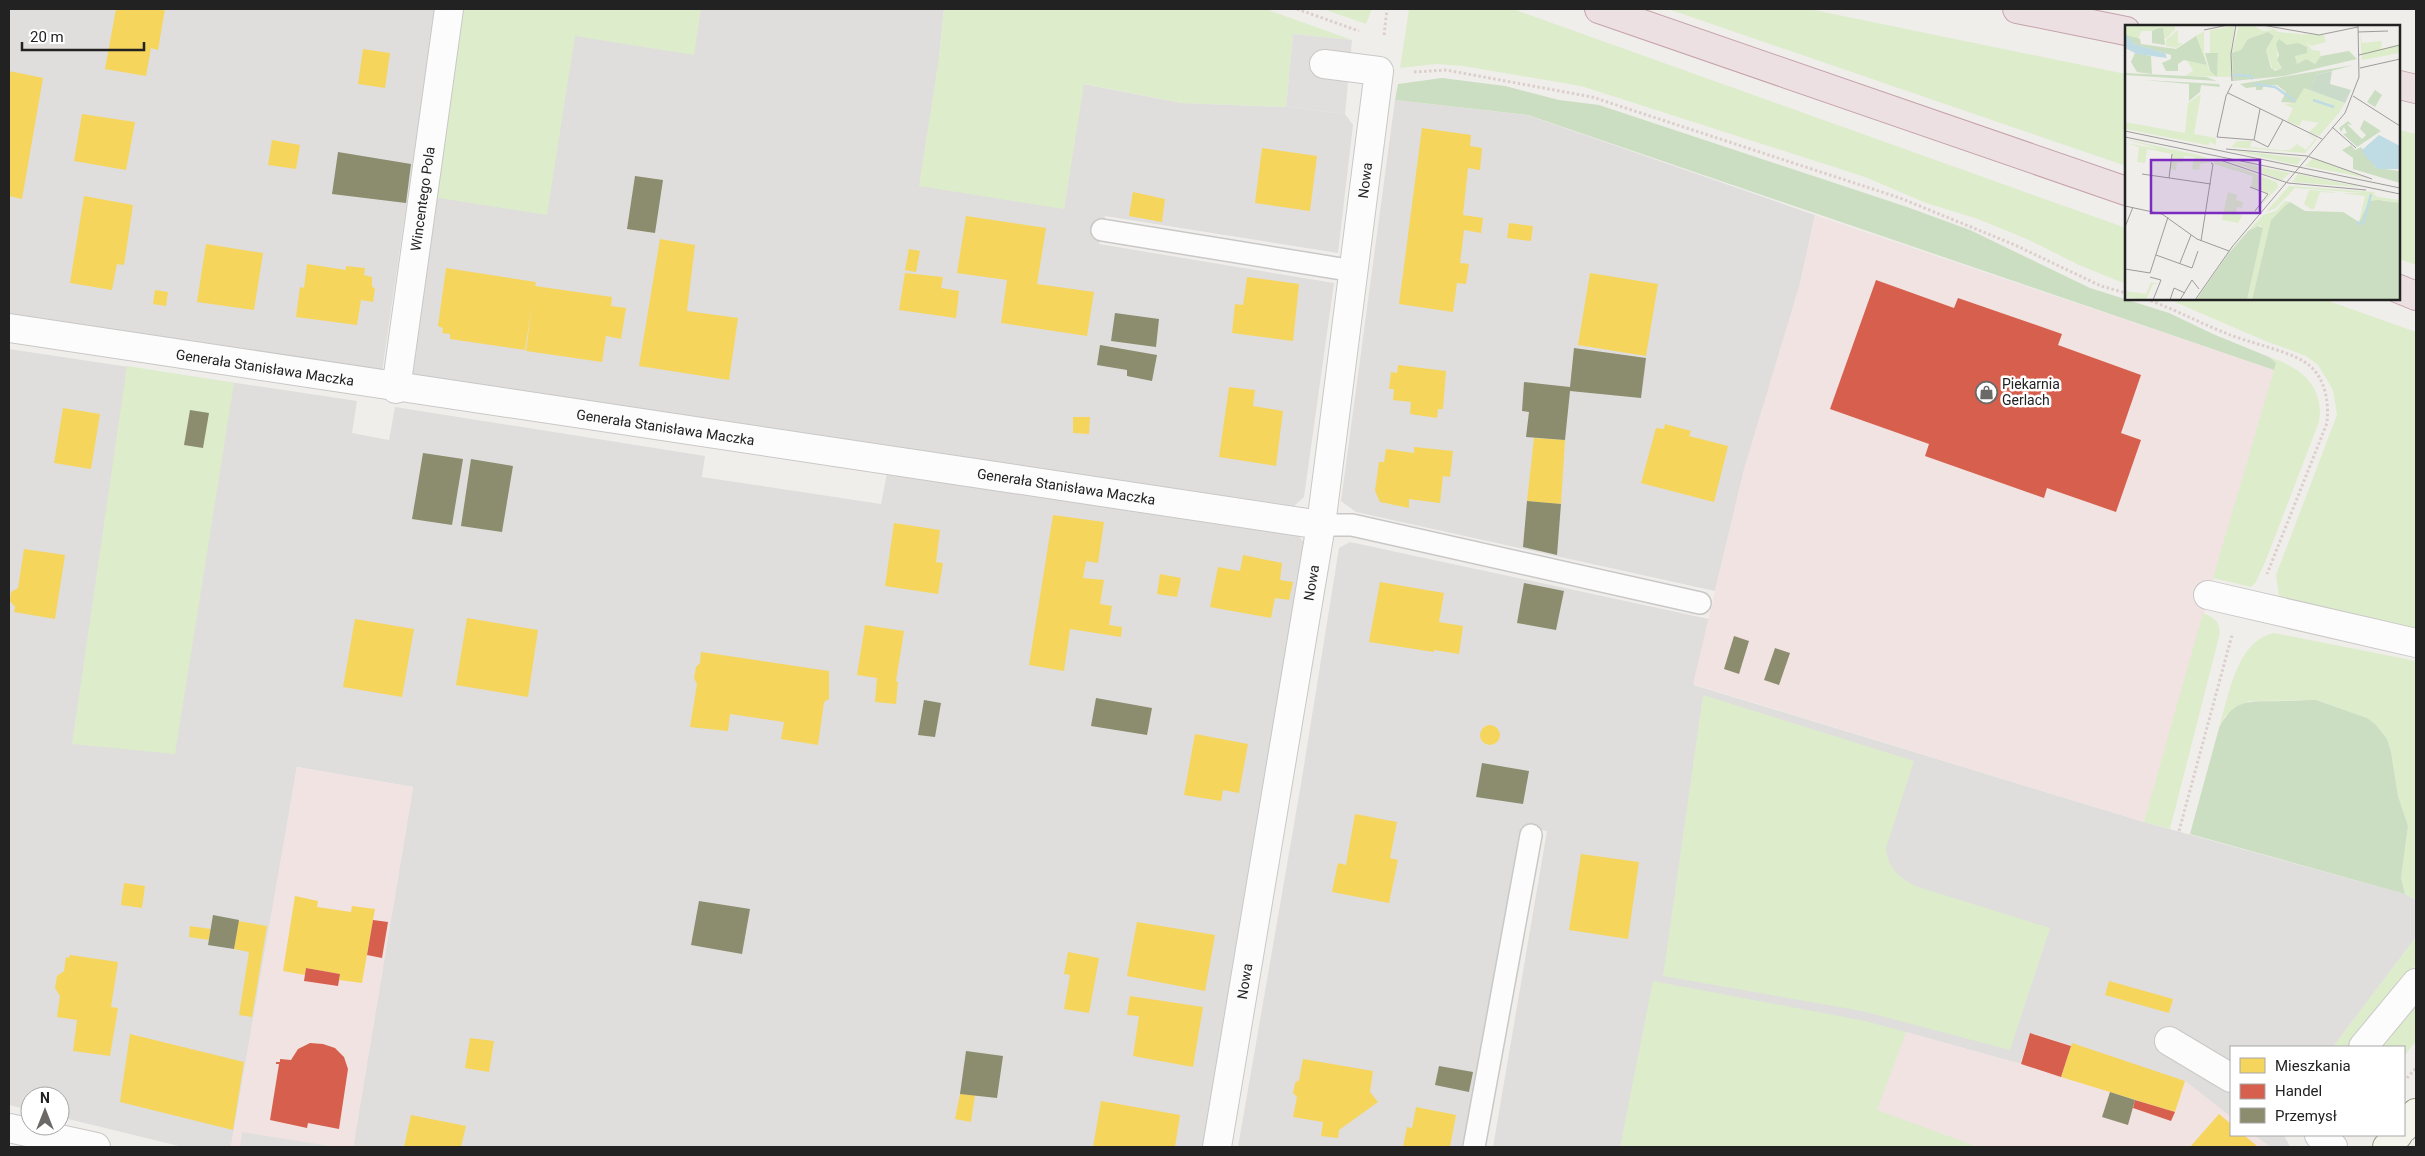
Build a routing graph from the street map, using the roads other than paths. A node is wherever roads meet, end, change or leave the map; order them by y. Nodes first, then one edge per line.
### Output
1 (450, 9) edge
2 (1599, 9) edge
3 (2017, 9) edge
4 (2125, 31) edge
5 (1324, 64) dead end
6 (2400, 85) edge
7 (2416, 89) edge
8 (2125, 191) edge
9 (1102, 230) dead end
10 (1354, 270) junction
11 (2400, 289) edge
12 (2416, 296) edge
13 (9, 328) edge
14 (396, 389) junction
15 (1321, 525) junction
16 (2208, 595) dead end
17 (1700, 603) dead end
18 (2416, 643) edge
19 (1530, 835) dead end
20 (2416, 983) edge
21 (2169, 1041) dead end
22 (2364, 1046) edge
23 (2230, 1077) edge
24 (2416, 1113) edge
25 (2405, 1127) edge
26 (9, 1128) edge
27 (2320, 1136) edge
28 (2397, 1136) edge
29 (96, 1147) edge
30 (1217, 1147) edge
31 (1474, 1147) edge
32 (2333, 1147) edge
33 (2387, 1147) edge

1 - 14 street, Wincentego Pola
2 - 8 highway
3 - 4 highway
5 - 10 street, Nowa
6 - 7 highway
9 - 10 lane
10 - 15 street, Nowa
11 - 12 highway
13 - 14 street, Generała Stanisława Maczka
14 - 15 street, Generała Stanisława Maczka
15 - 17 lane
15 - 30 street, Nowa
16 - 18 street
19 - 31 lane
20 - 22 street
21 - 23 street
24 - 25 main road
26 - 29 street
27 - 32 street
28 - 33 main road

